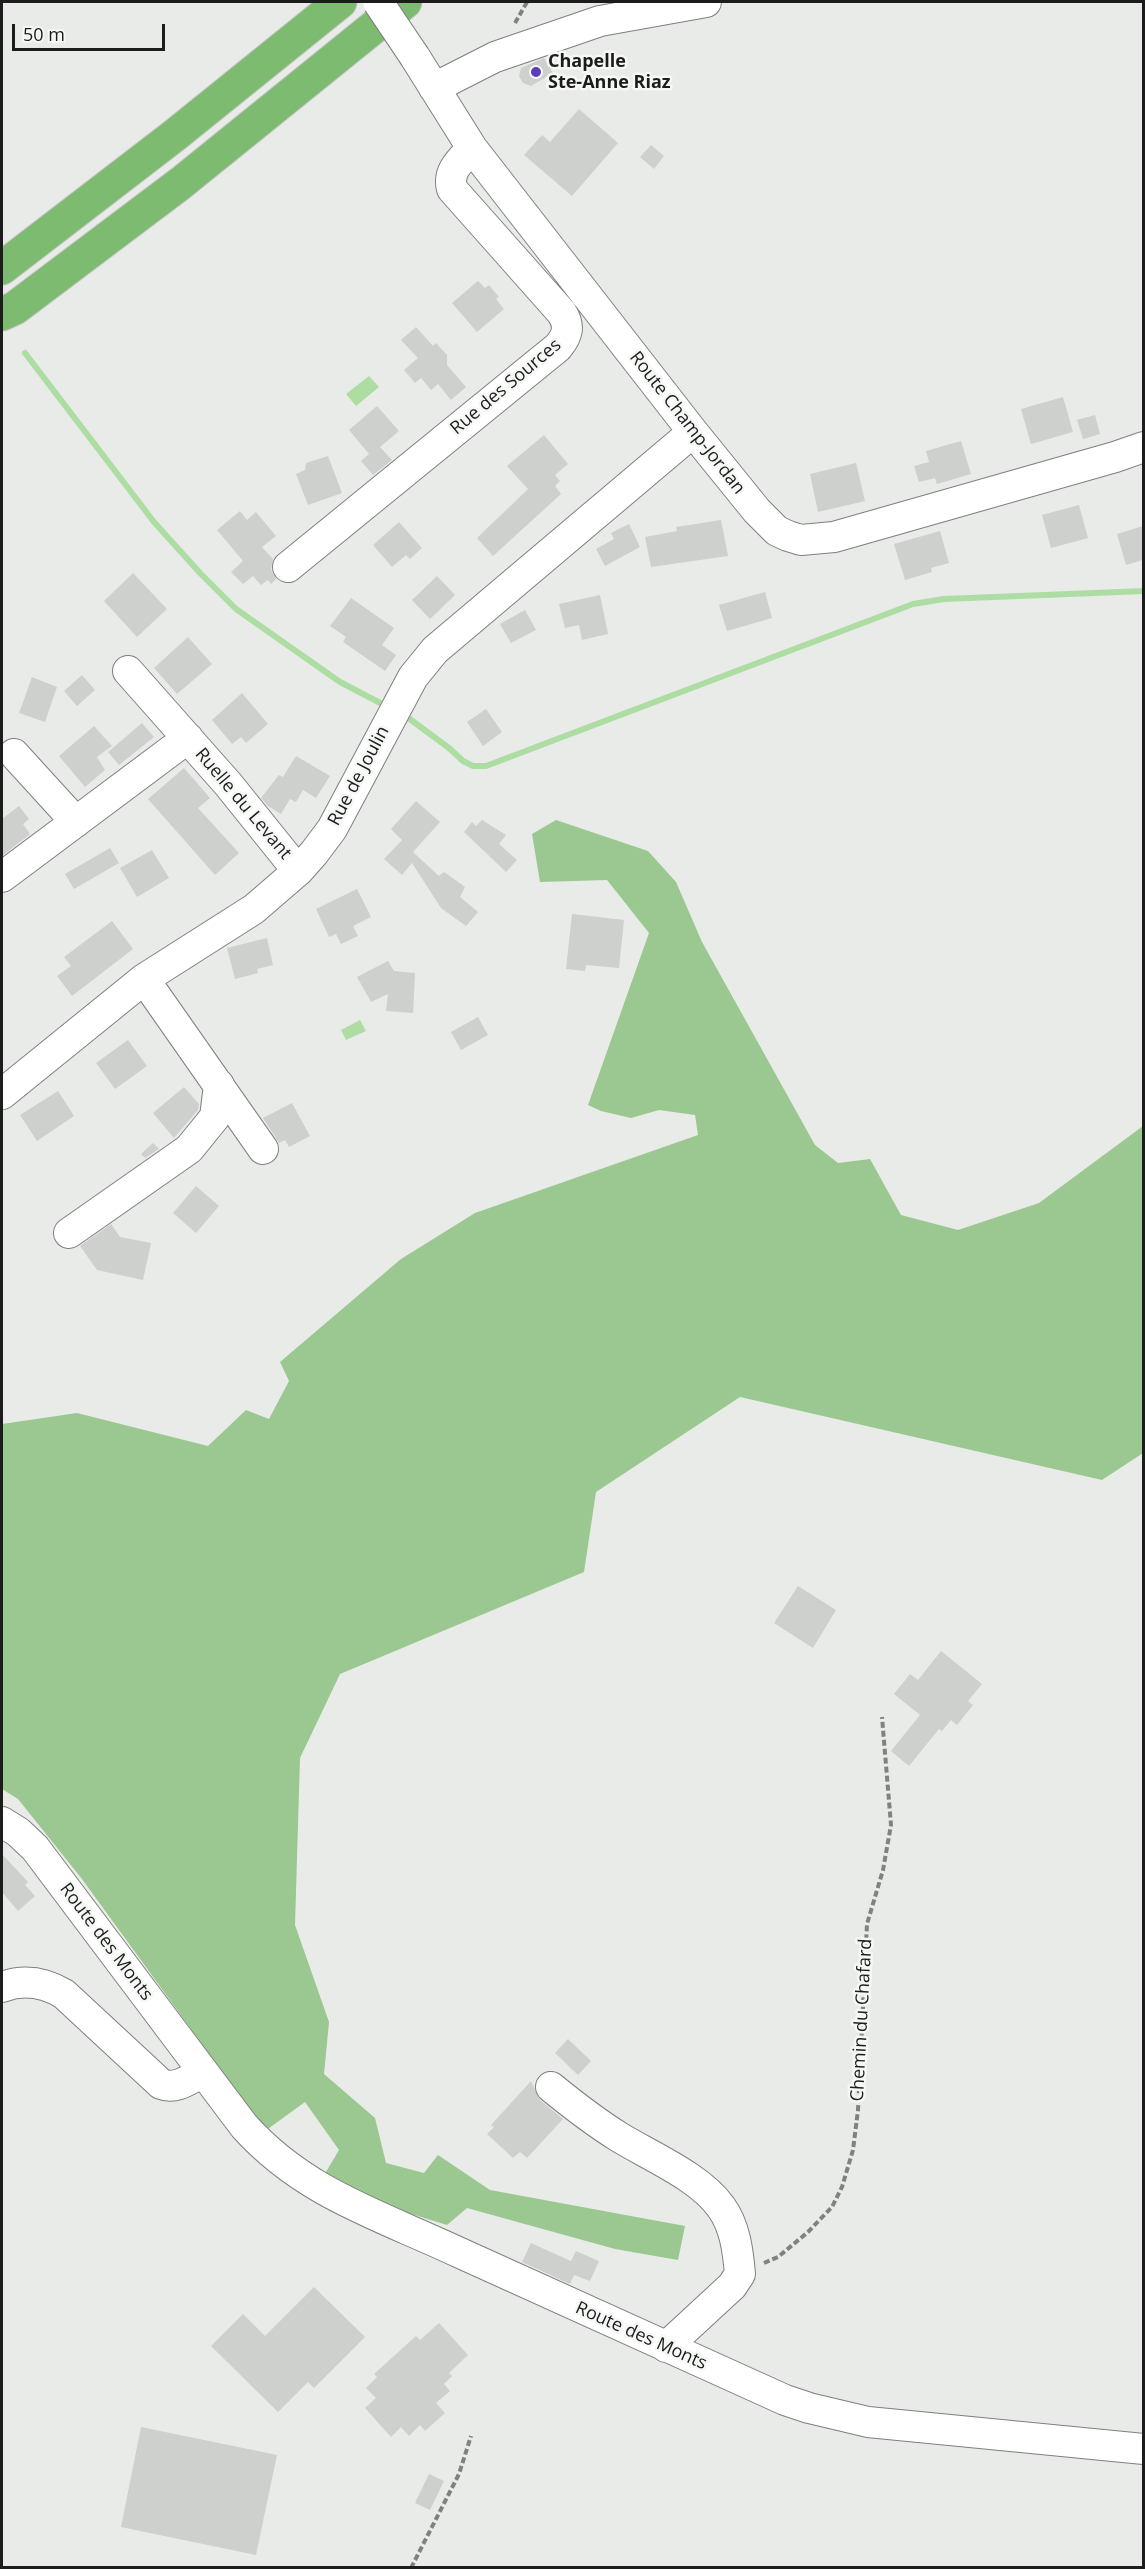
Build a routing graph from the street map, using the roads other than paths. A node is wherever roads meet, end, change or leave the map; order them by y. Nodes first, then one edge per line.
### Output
1 (340, 2) edge
2 (378, 2) edge
3 (384, 2) edge
4 (405, 2) edge
5 (706, 2) edge
6 (434, 88) junction
7 (472, 148) junction
8 (2, 268) edge
9 (2, 300) edge
10 (2, 314) edge
11 (693, 432) junction
12 (1143, 447) edge
13 (288, 567) dead end
14 (128, 671) dead end
15 (188, 738) junction
16 (14, 754) dead end
17 (76, 822) junction
18 (298, 870) junction
19 (2, 878) edge
20 (144, 980) junction
21 (219, 1085) junction
22 (2, 1094) edge
23 (263, 1149) dead end
24 (69, 1233) dead end
25 (2, 1822) edge
26 (2, 1987) edge
27 (203, 2072) junction
28 (551, 2087) dead end
29 (666, 2347) junction
30 (1143, 2449) edge

1 - 8 highway
2 - 6 street, Route Champ-Jordan, bridge
3 - 9 highway
4 - 10 highway
5 - 6 street
6 - 7 street, Route Champ-Jordan
7 - 11 street, Route Champ-Jordan
7 - 13 street, Rue des Sources
11 - 12 street, Route Champ-Jordan
11 - 18 street, Rue de Joulin
14 - 15 street, Ruelle du Levant
15 - 17 street, Ruelle du Levant
15 - 18 street, Ruelle du Levant
16 - 17 street
17 - 19 street, Ruelle du Levant
18 - 20 street, Rue de Joulin
20 - 21 street
20 - 22 street, Rue de Joulin
21 - 23 street
21 - 24 street
25 - 27 street, Route des Monts
26 - 27 street
27 - 29 street, Route des Monts
28 - 29 street
29 - 30 street, Route des Monts

